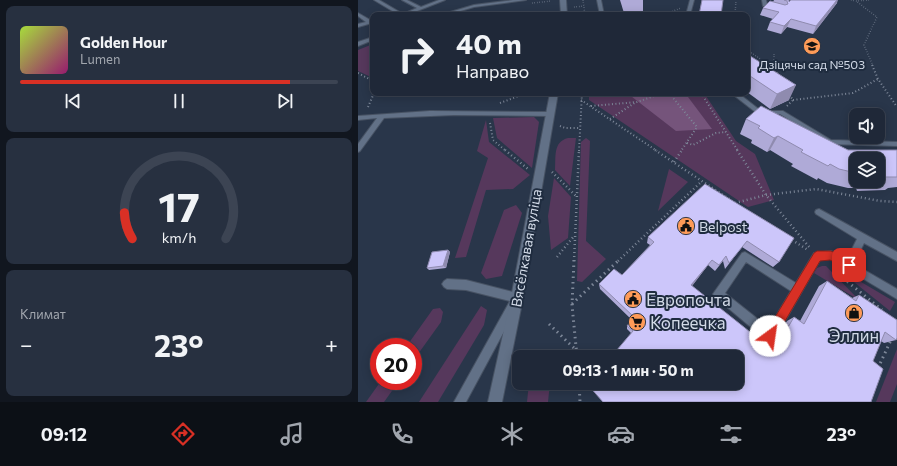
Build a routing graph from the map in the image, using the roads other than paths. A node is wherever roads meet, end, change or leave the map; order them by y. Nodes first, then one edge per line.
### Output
1 (376, 0) edge
2 (404, 0) edge
3 (443, 0) edge
4 (524, 0) edge
5 (563, 0) edge
6 (599, 0) edge
7 (692, 0) edge
8 (764, 0) edge
9 (420, 8) junction
10 (782, 10) edge
11 (398, 12) edge
12 (410, 12) edge
13 (453, 12) edge
14 (564, 12) edge
15 (601, 12) edge
16 (689, 12) edge
17 (358, 14) edge
18 (358, 26) edge
19 (370, 39) edge
20 (358, 44) edge
21 (554, 96) edge
22 (738, 96) edge
23 (551, 114) junction
24 (382, 116) junction
25 (358, 118) edge
26 (897, 144) edge
27 (358, 150) edge
28 (819, 212) dead end
29 (862, 238) junction
30 (897, 257) edge
31 (849, 265) junction
32 (447, 284) dead end
33 (797, 290) junction
34 (897, 294) edge
35 (517, 298) junction
36 (460, 402) edge
37 (495, 402) edge

1 - 11 lane
2 - 9 lane
3 - 9 lane
4 - 13 lane
5 - 14 street
6 - 15 lane
7 - 16 lane
8 - 10 lane
9 - 12 lane
17 - 18 lane
19 - 20 lane
21 - 23 street, Вясёлкавая вуліца
22 - 26 lane
23 - 24 lane
23 - 35 street, Вясёлкавая вуліца
24 - 25 lane
24 - 27 lane
28 - 29 lane
29 - 30 lane
29 - 31 lane
31 - 33 lane
31 - 34 lane
32 - 35 lane
33 - 33 lane
35 - 36 lane
35 - 37 street, Вясёлкавая вуліца

